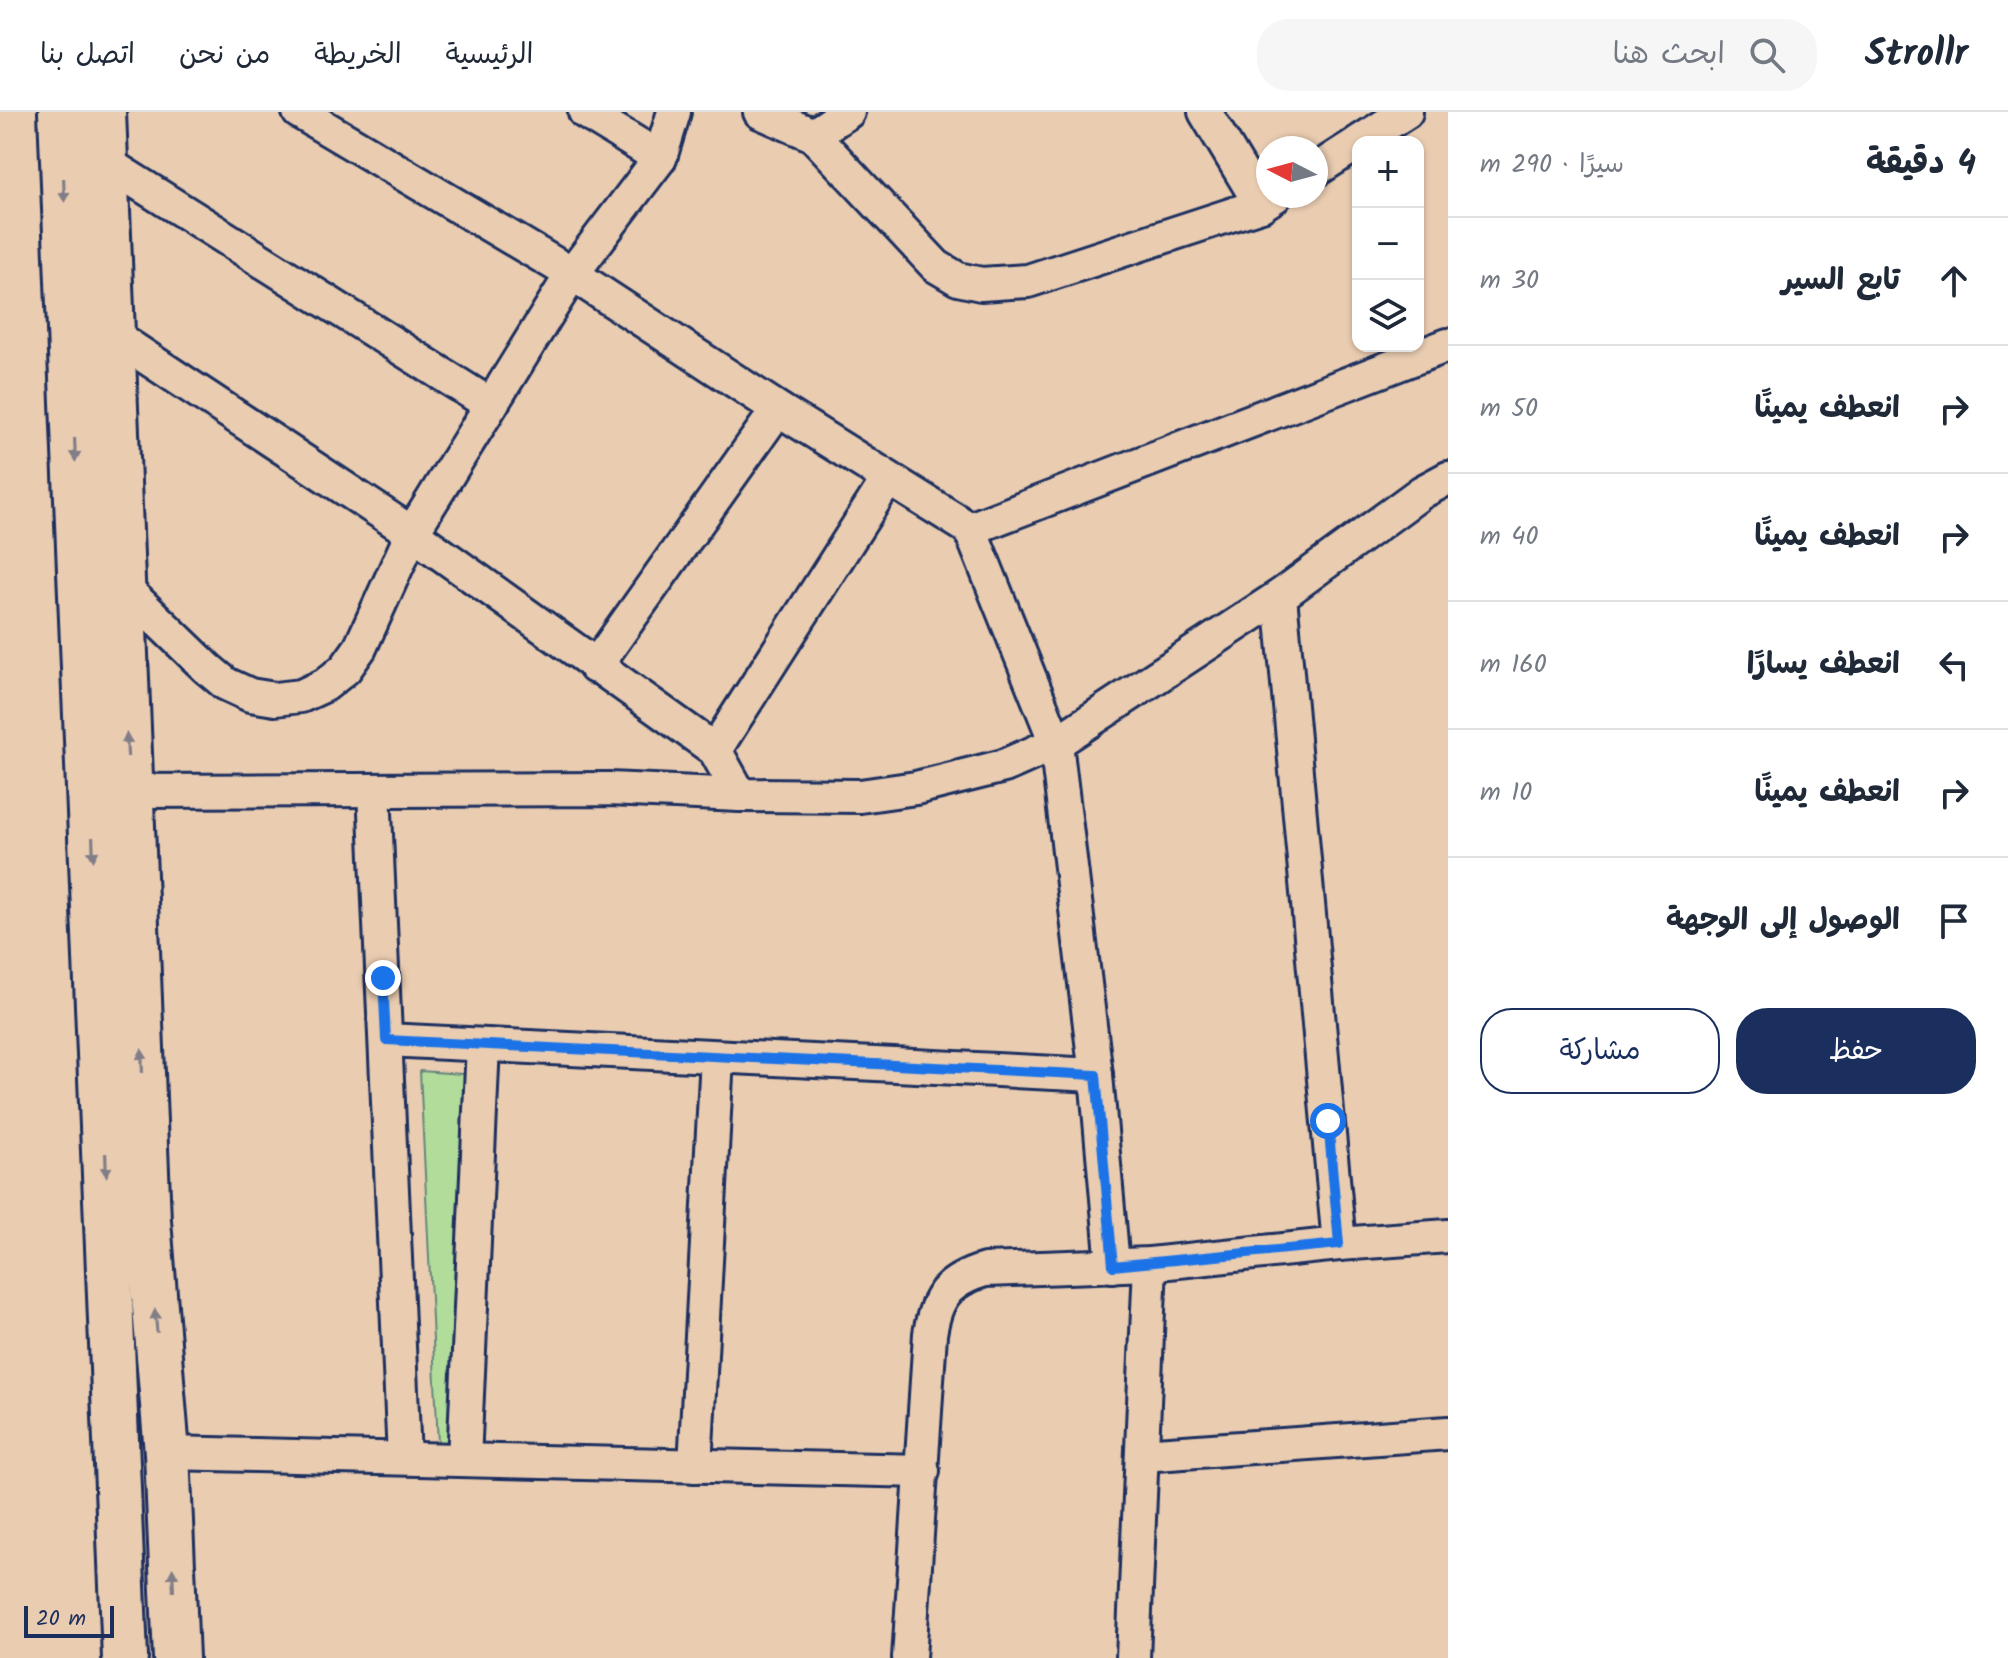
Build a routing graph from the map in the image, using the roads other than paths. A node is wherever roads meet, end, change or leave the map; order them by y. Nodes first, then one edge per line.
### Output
1 (61, 112) edge
2 (103, 112) edge
3 (299, 112) edge
4 (585, 112) edge
5 (674, 112) edge
6 (760, 112) edge
7 (848, 112) edge
8 (1205, 112) edge
9 (1406, 112) edge
10 (813, 135) junction
11 (1368, 136) edge
12 (1352, 147) edge
13 (660, 158) junction
14 (105, 162) junction
15 (1328, 162) edge
16 (1256, 183) edge
17 (1256, 204) edge
18 (572, 274) junction
19 (114, 336) junction
20 (1448, 345) edge
21 (491, 405) junction
22 (778, 409) junction
23 (1448, 478) edge
24 (888, 479) junction
25 (970, 529) junction
26 (412, 533) junction
27 (120, 584) junction
28 (1280, 596) junction
29 (595, 667) junction
30 (1056, 743) junction
31 (715, 750) junction
32 (374, 790) junction
33 (129, 791) junction
34 (740, 795) junction
35 (386, 1040) junction
36 (483, 1045) junction
37 (717, 1057) junction
38 (1096, 1075) junction
39 (1448, 1236) edge
40 (1339, 1244) junction
41 (1150, 1264) junction
42 (1113, 1266) junction
43 (1448, 1433) edge
44 (167, 1453) junction
45 (1142, 1455) junction
46 (404, 1458) junction
47 (464, 1460) junction
48 (695, 1466) junction
49 (923, 1471) junction
50 (125, 1658) edge
51 (176, 1658) edge
52 (909, 1658) edge
53 (1133, 1658) edge

1 -> 50 main road
2 - 14 main road
3 - 18 street
4 - 13 street
5 - 13 street
6 - 10 street
7 - 10 street
8 - 16 street
9 - 11 street
10 - 17 street
12 - 15 street
13 - 18 street
14 - 19 main road
14 - 21 street
18 - 21 street
18 - 22 street
19 - 26 street
19 - 27 main road
20 - 25 street
21 - 26 street
22 - 24 street
22 - 29 street
23 - 28 street
24 - 25 street
24 - 31 street
25 - 30 street
26 - 27 street
26 - 29 street
33 -> 27 main road
28 - 30 street
28 - 40 street
29 - 31 street
30 - 34 street
30 - 38 street
31 - 34 street
32 - 33 street
32 - 34 street
32 - 35 street
44 -> 33 main road
35 - 36 street
35 - 46 street
36 - 37 street
36 - 47 street
37 - 38 street
37 - 48 street
38 - 42 street
39 - 40 street
40 - 41 street
41 - 42 street
41 - 45 street
42 - 49 street
43 - 45 street
44 - 46 street
51 -> 44 main road
45 - 53 street
46 - 47 street
47 - 48 street
48 - 49 street
49 - 52 street

